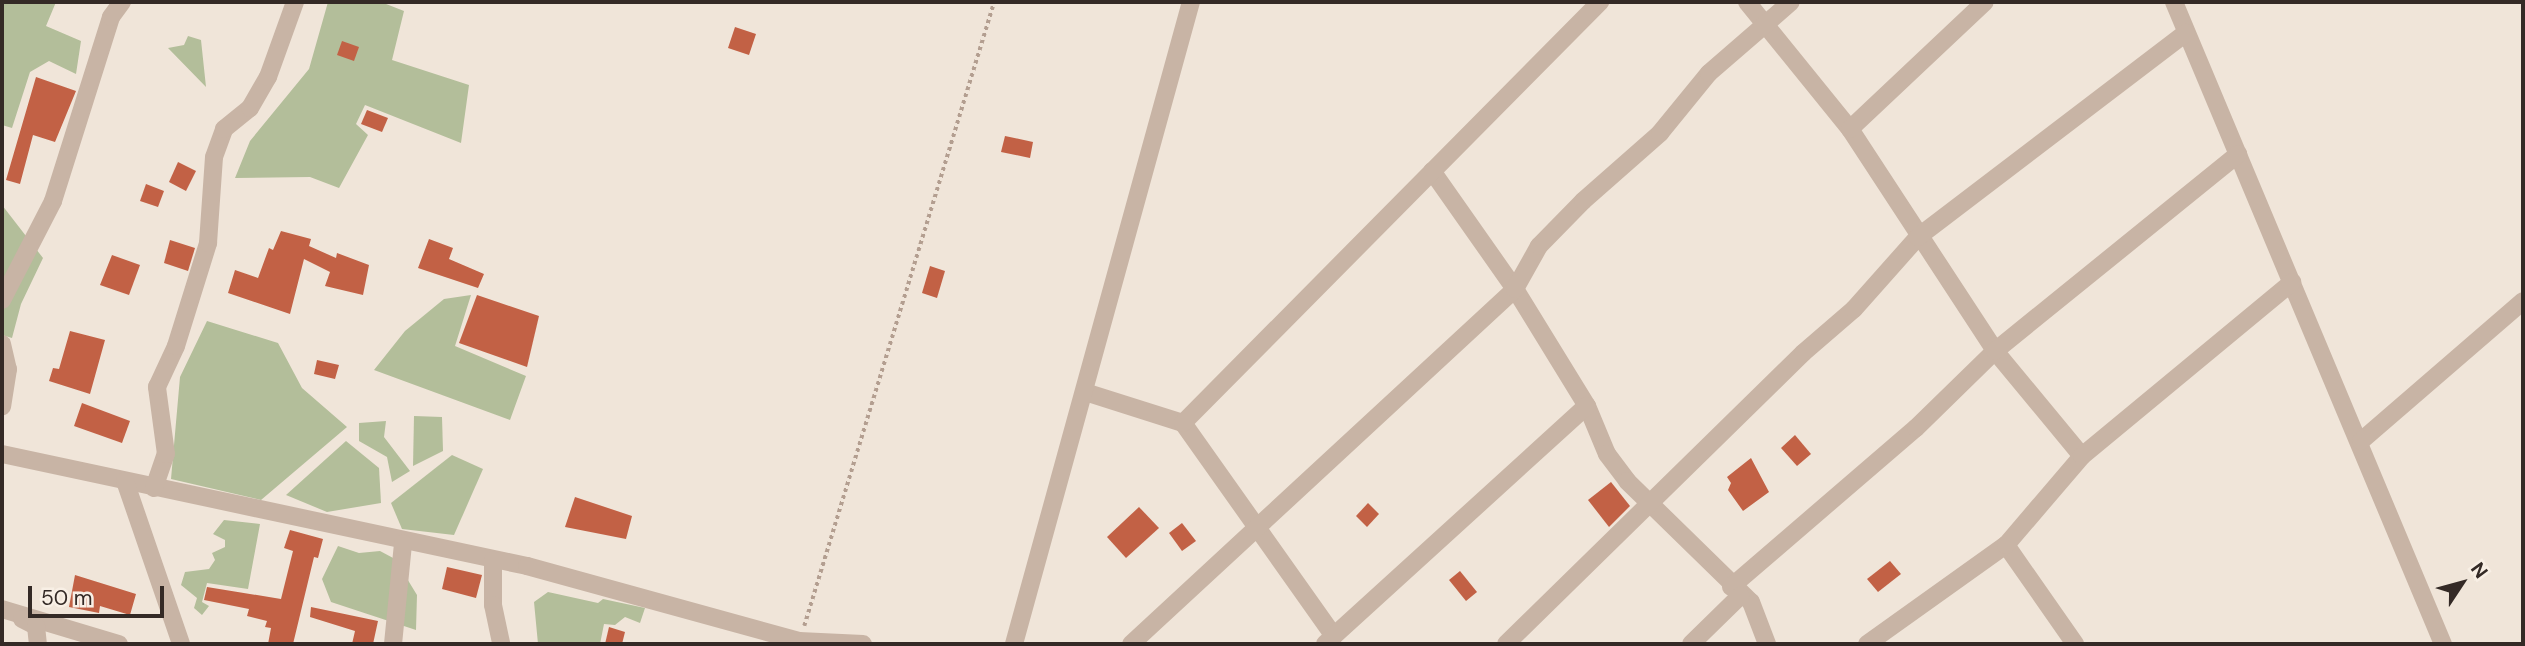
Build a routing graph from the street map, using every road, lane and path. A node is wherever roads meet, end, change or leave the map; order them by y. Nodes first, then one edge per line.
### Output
1 (122, 2) edge
2 (295, 2) edge
3 (994, 2) edge
4 (1191, 2) edge
5 (1600, 2) edge
6 (1747, 2) edge
7 (1791, 2) edge
8 (1984, 2) edge
9 (2174, 2) edge
10 (1765, 26) junction
11 (2186, 33) junction
12 (1850, 129) junction
13 (2238, 154) junction
14 (1432, 172) junction
15 (1918, 237) junction
16 (2292, 282) junction
17 (1515, 289) junction
18 (2, 300) edge
19 (2523, 301) edge
20 (2, 344) edge
21 (1995, 351) junction
22 (1085, 392) junction
23 (1587, 406) junction
24 (2, 407) edge
25 (1183, 423) junction
26 (2361, 442) junction
27 (2, 454) edge
28 (2082, 456) junction
29 (125, 481) junction
30 (154, 488) junction
31 (1648, 503) junction
32 (1259, 527) junction
33 (403, 543) junction
34 (2006, 545) junction
35 (493, 560) junction
36 (1736, 592) junction
37 (4, 609) edge
38 (1329, 640) edge
39 (796, 643) edge
40 (38, 644) edge
41 (119, 644) edge
42 (181, 644) edge
43 (393, 644) edge
44 (501, 644) edge
45 (863, 644) edge
46 (1014, 644) edge
47 (1131, 644) edge
48 (1507, 644) edge
49 (1691, 644) edge
50 (1767, 644) edge
51 (1867, 644) edge
52 (2076, 644) edge
53 (2443, 644) edge

1 - 18 street
2 - 30 street
3 - 39 path
4 - 22 street
5 - 14 street
6 - 10 street
7 - 10 street
8 - 12 street
9 - 11 street
10 - 12 street
10 - 17 street
11 - 13 street
11 - 15 street
12 - 15 street
13 - 16 street
13 - 21 street
14 - 17 street
14 - 25 street
15 - 21 street
15 - 31 street
16 - 26 street
16 - 28 street
17 - 23 street
17 - 32 street
19 - 26 street
20 - 24 street
21 - 28 street
21 - 36 street
22 - 25 street
22 - 46 street
23 - 31 street
23 - 38 street
25 - 32 street
26 - 53 street
27 - 29 street
28 - 34 street
29 - 30 street
29 - 42 street
30 - 33 street
31 - 36 street
31 - 48 street
32 - 38 street
32 - 47 street
33 - 35 street
33 - 43 street
34 - 51 street
34 - 52 street
35 - 39 street
35 - 44 street
36 - 49 street
36 - 50 street
37 - 40 street
37 - 41 street
39 - 45 street

